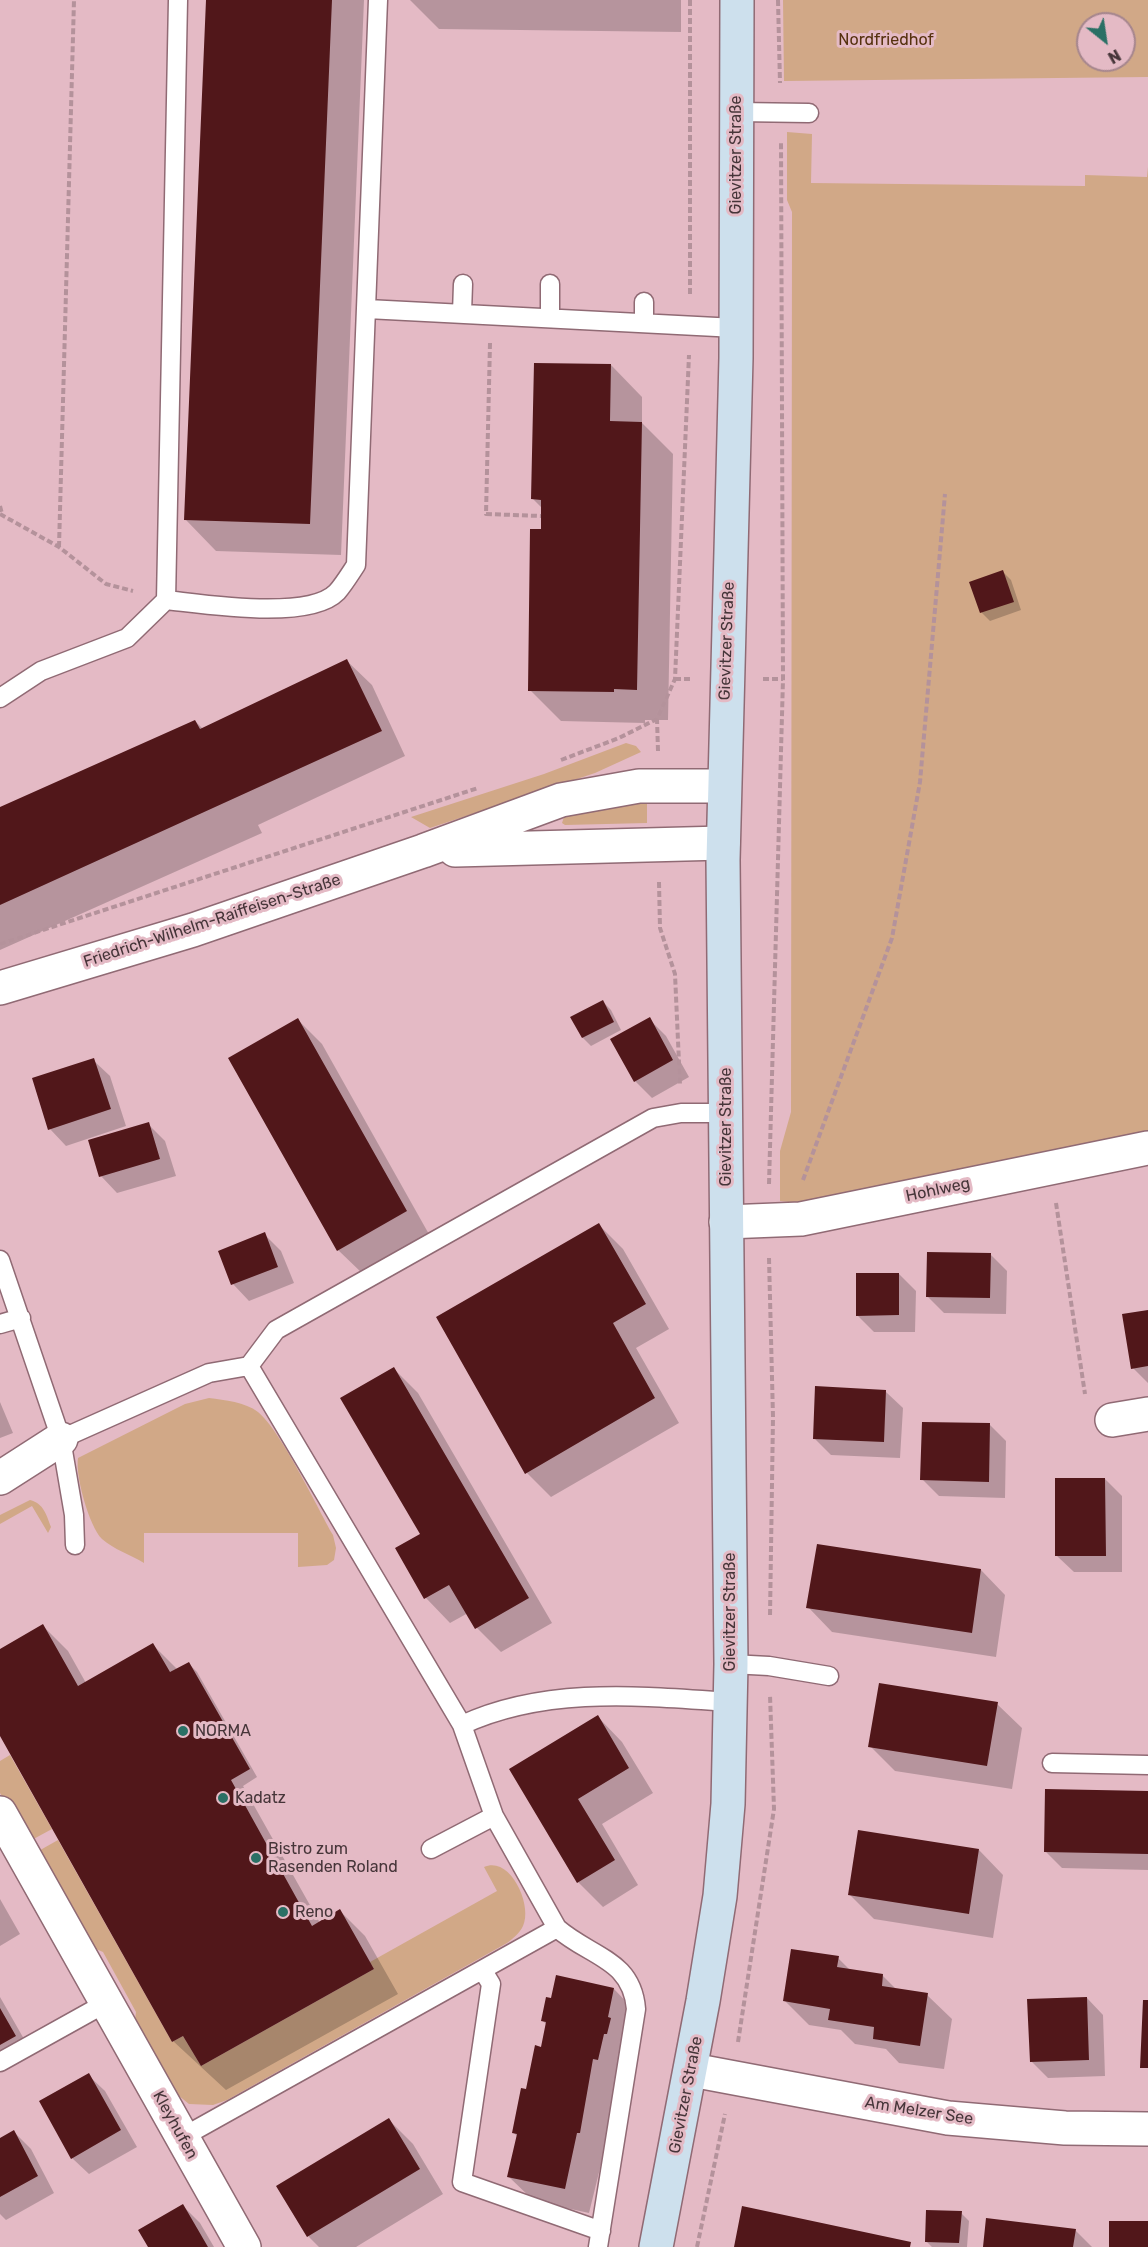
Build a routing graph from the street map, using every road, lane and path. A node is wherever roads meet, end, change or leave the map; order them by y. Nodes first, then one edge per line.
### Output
1 (74, 0) edge
2 (178, 0) edge
3 (378, 0) edge
4 (690, 0) edge
5 (737, 0) edge
6 (778, 0) edge
7 (736, 112) junction
8 (808, 113) dead end
9 (780, 114) junction
10 (463, 284) dead end
11 (550, 285) dead end
12 (644, 302) dead end
13 (367, 309) junction
14 (462, 314) junction
15 (490, 315) junction
16 (550, 317) junction
17 (644, 321) junction
18 (690, 327) junction
19 (736, 328) junction
20 (945, 494) dead end
21 (0, 506) edge
22 (1, 514) edge
23 (541, 516) dead end
24 (59, 547) junction
25 (166, 600) junction
26 (0, 698) edge
27 (657, 719) junction
28 (550, 764) dead end
29 (486, 786) dead end
30 (658, 786) junction
31 (724, 786) junction
32 (659, 843) junction
33 (723, 843) junction
34 (423, 851) junction
35 (0, 944) edge
36 (0, 988) edge
37 (681, 1113) junction
38 (726, 1113) junction
39 (1148, 1148) edge
40 (1051, 1167) junction
41 (801, 1219) junction
42 (726, 1222) junction
43 (768, 1222) junction
44 (0, 1260) edge
45 (21, 1318) junction
46 (0, 1324) edge
47 (249, 1366) junction
48 (1148, 1414) edge
49 (1112, 1420) joint
50 (61, 1439) junction
51 (0, 1478) edge
52 (75, 1545) dead end
53 (731, 1664) junction
54 (828, 1676) dead end
55 (731, 1702) junction
56 (462, 1725) junction
57 (1053, 1763) dead end
58 (1148, 1765) edge
59 (0, 1813) edge
60 (494, 1816) junction
61 (431, 1850) dead end
62 (557, 1928) junction
63 (483, 1971) junction
64 (106, 2003) junction
65 (0, 2062) edge
66 (692, 2070) junction
67 (1148, 2129) edge
68 (182, 2138) junction
69 (599, 2239) edge
70 (244, 2247) edge
71 (657, 2247) edge

1 - 24 path
2 - 25 lane
3 - 13 lane
4 - 18 path
5 - 7 main road, Gievitzer Straße
6 - 9 path
7 - 9 lane
7 - 19 main road, Gievitzer Straße
8 - 9 lane
9 - 43 path
10 - 14 lane
11 - 16 lane
12 - 17 lane
13 - 14 lane
13 - 25 lane
14 - 15 lane
15 - 16 lane
15 - 23 path
16 - 17 lane
17 - 18 lane
18 - 19 lane
18 - 27 path
19 - 31 main road, Gievitzer Straße
20 - 41 path
21 - 22 path
22 - 24 path
24 - 25 path
25 - 26 lane
27 - 28 path
27 - 30 path
29 - 35 path
30 - 31 street, Friedrich-Wilhelm-Raiffeisen-Straße
30 - 34 street, Friedrich-Wilhelm-Raiffeisen-Straße
31 - 33 main road, Gievitzer Straße
32 - 33 street, Friedrich-Wilhelm-Raiffeisen-Straße
32 - 34 street, Friedrich-Wilhelm-Raiffeisen-Straße
32 - 37 path
33 - 38 main road, Gievitzer Straße
34 - 36 street, Friedrich-Wilhelm-Raiffeisen-Straße
37 - 38 lane
37 - 47 lane
38 - 42 main road, Gievitzer Straße
39 - 40 street, Hohlweg
40 - 41 street, Hohlweg
40 - 49 path
41 - 43 street, Hohlweg
42 - 43 street, Hohlweg
42 - 53 main road, Gievitzer Straße
44 - 45 lane
45 - 46 lane
45 - 50 lane
47 - 50 lane
47 - 56 lane
48 - 49 street
50 - 51 street
50 - 52 lane
53 - 54 lane
53 - 55 main road, Gievitzer Straße
55 - 56 lane
55 - 66 main road, Gievitzer Straße
56 - 60 lane
57 - 58 lane
59 - 64 street, Kleyhufen
60 - 61 lane
60 - 62 lane
62 - 63 lane
62 - 69 lane
63 - 68 lane
63 - 69 lane
64 - 65 lane
64 - 68 street, Kleyhufen
66 - 67 street, Am Melzer See
66 - 71 main road, Gievitzer Straße
68 - 70 street, Kleyhufen

